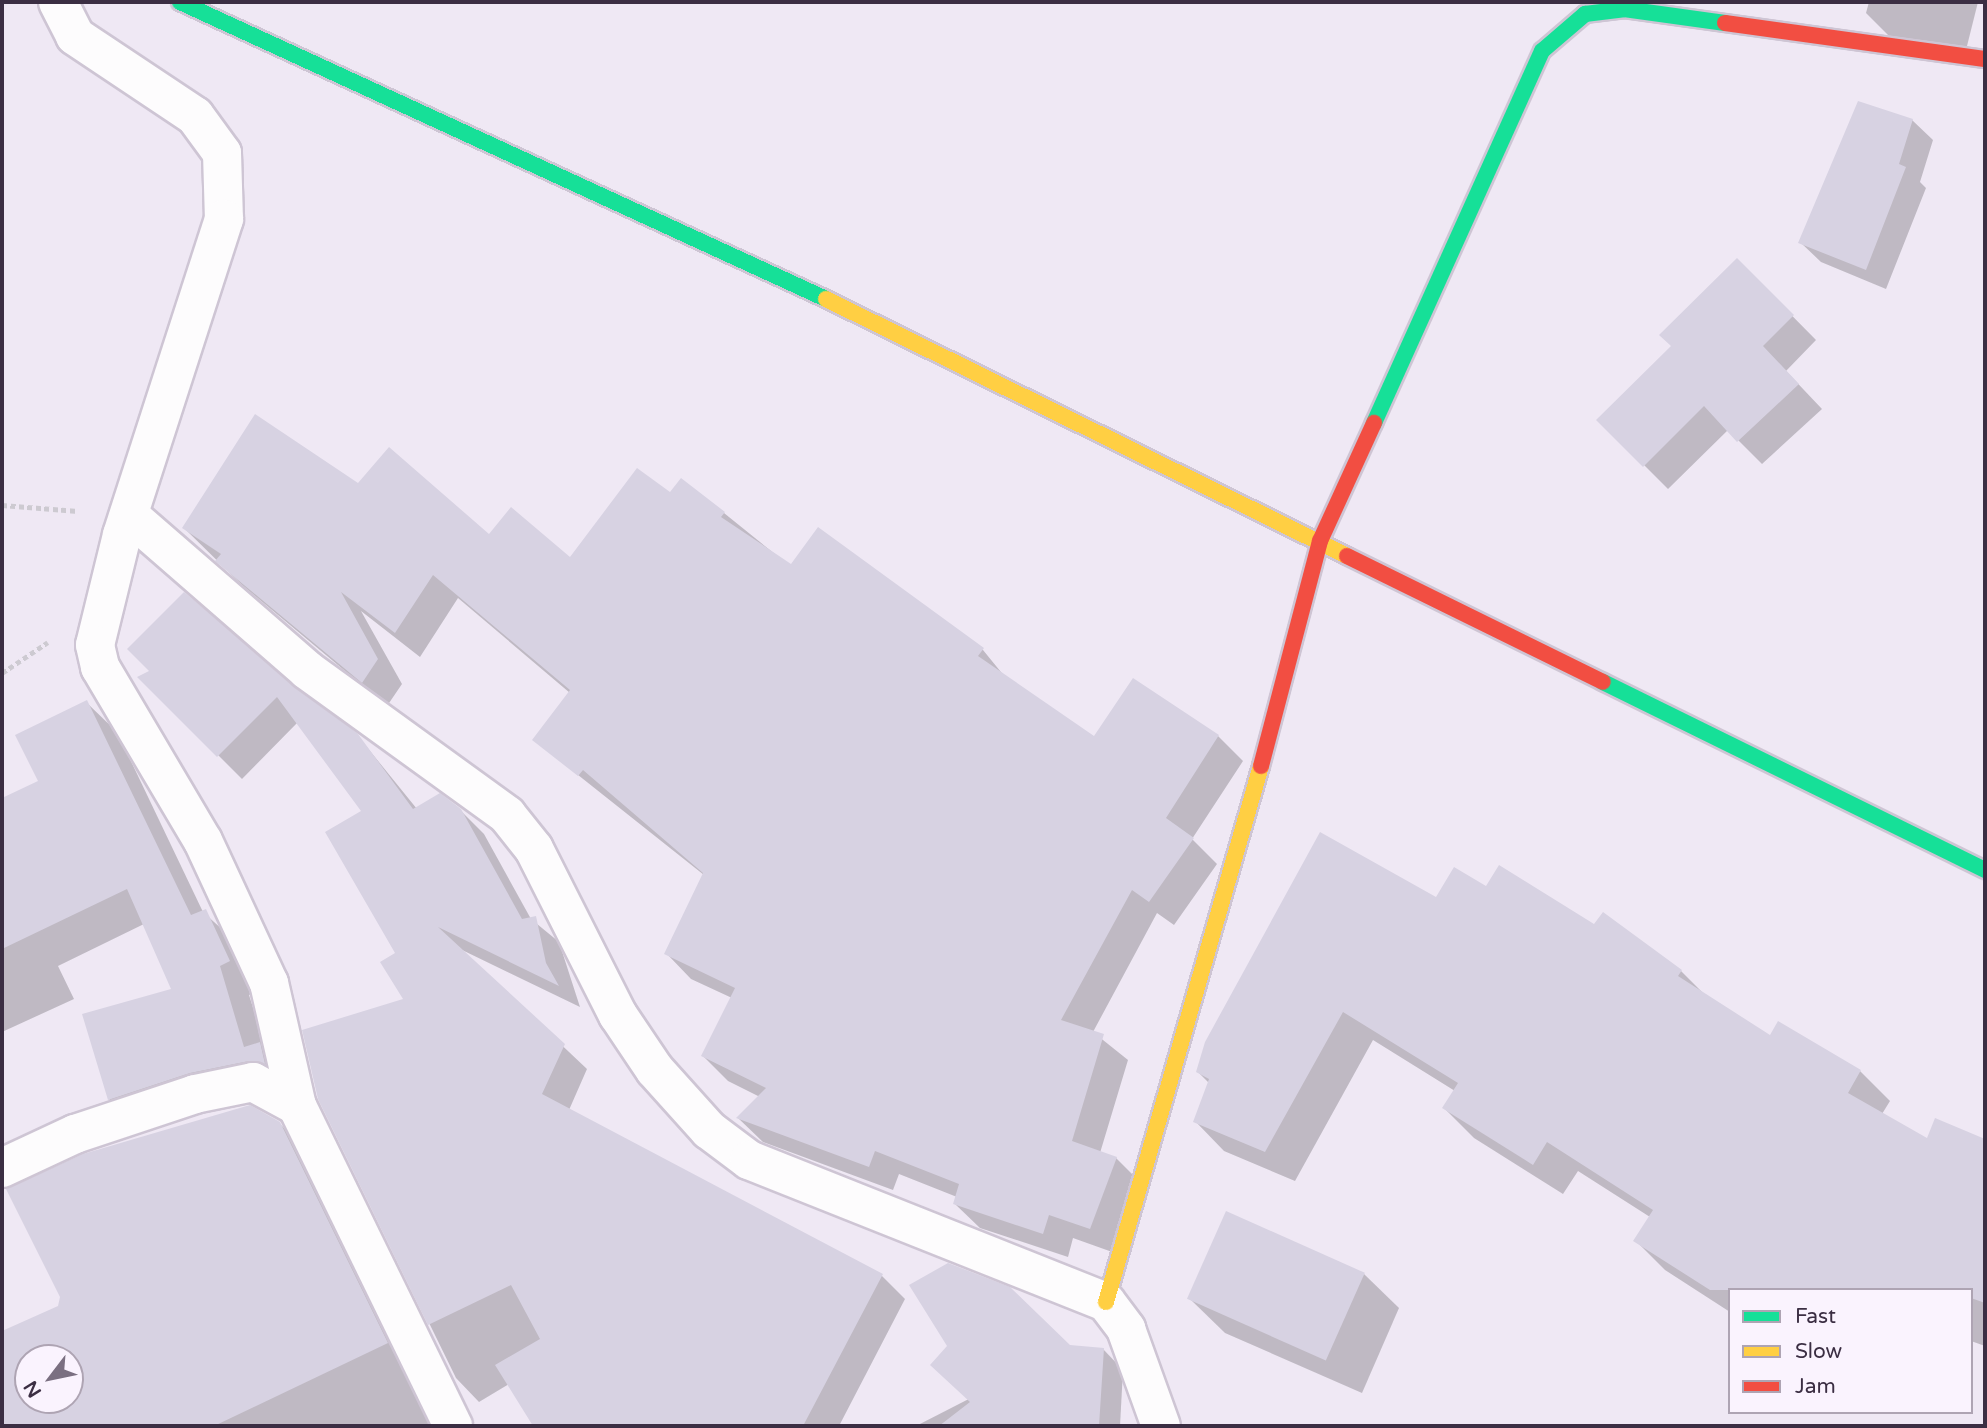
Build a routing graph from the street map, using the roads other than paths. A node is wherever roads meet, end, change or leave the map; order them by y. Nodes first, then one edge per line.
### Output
1 (58, 2) edge
2 (180, 2) edge
3 (1985, 59) edge
4 (129, 515) junction
5 (1320, 541) junction
6 (1985, 870) edge
7 (297, 1106) junction
8 (2, 1168) edge
9 (1106, 1301) junction
10 (453, 1426) edge
11 (1161, 1426) edge

1 - 4 street
2 - 5 main road
3 - 5 main road
4 - 7 street
4 - 9 street
5 - 6 main road
5 - 9 main road
7 - 8 street
7 - 10 street
9 - 11 street

